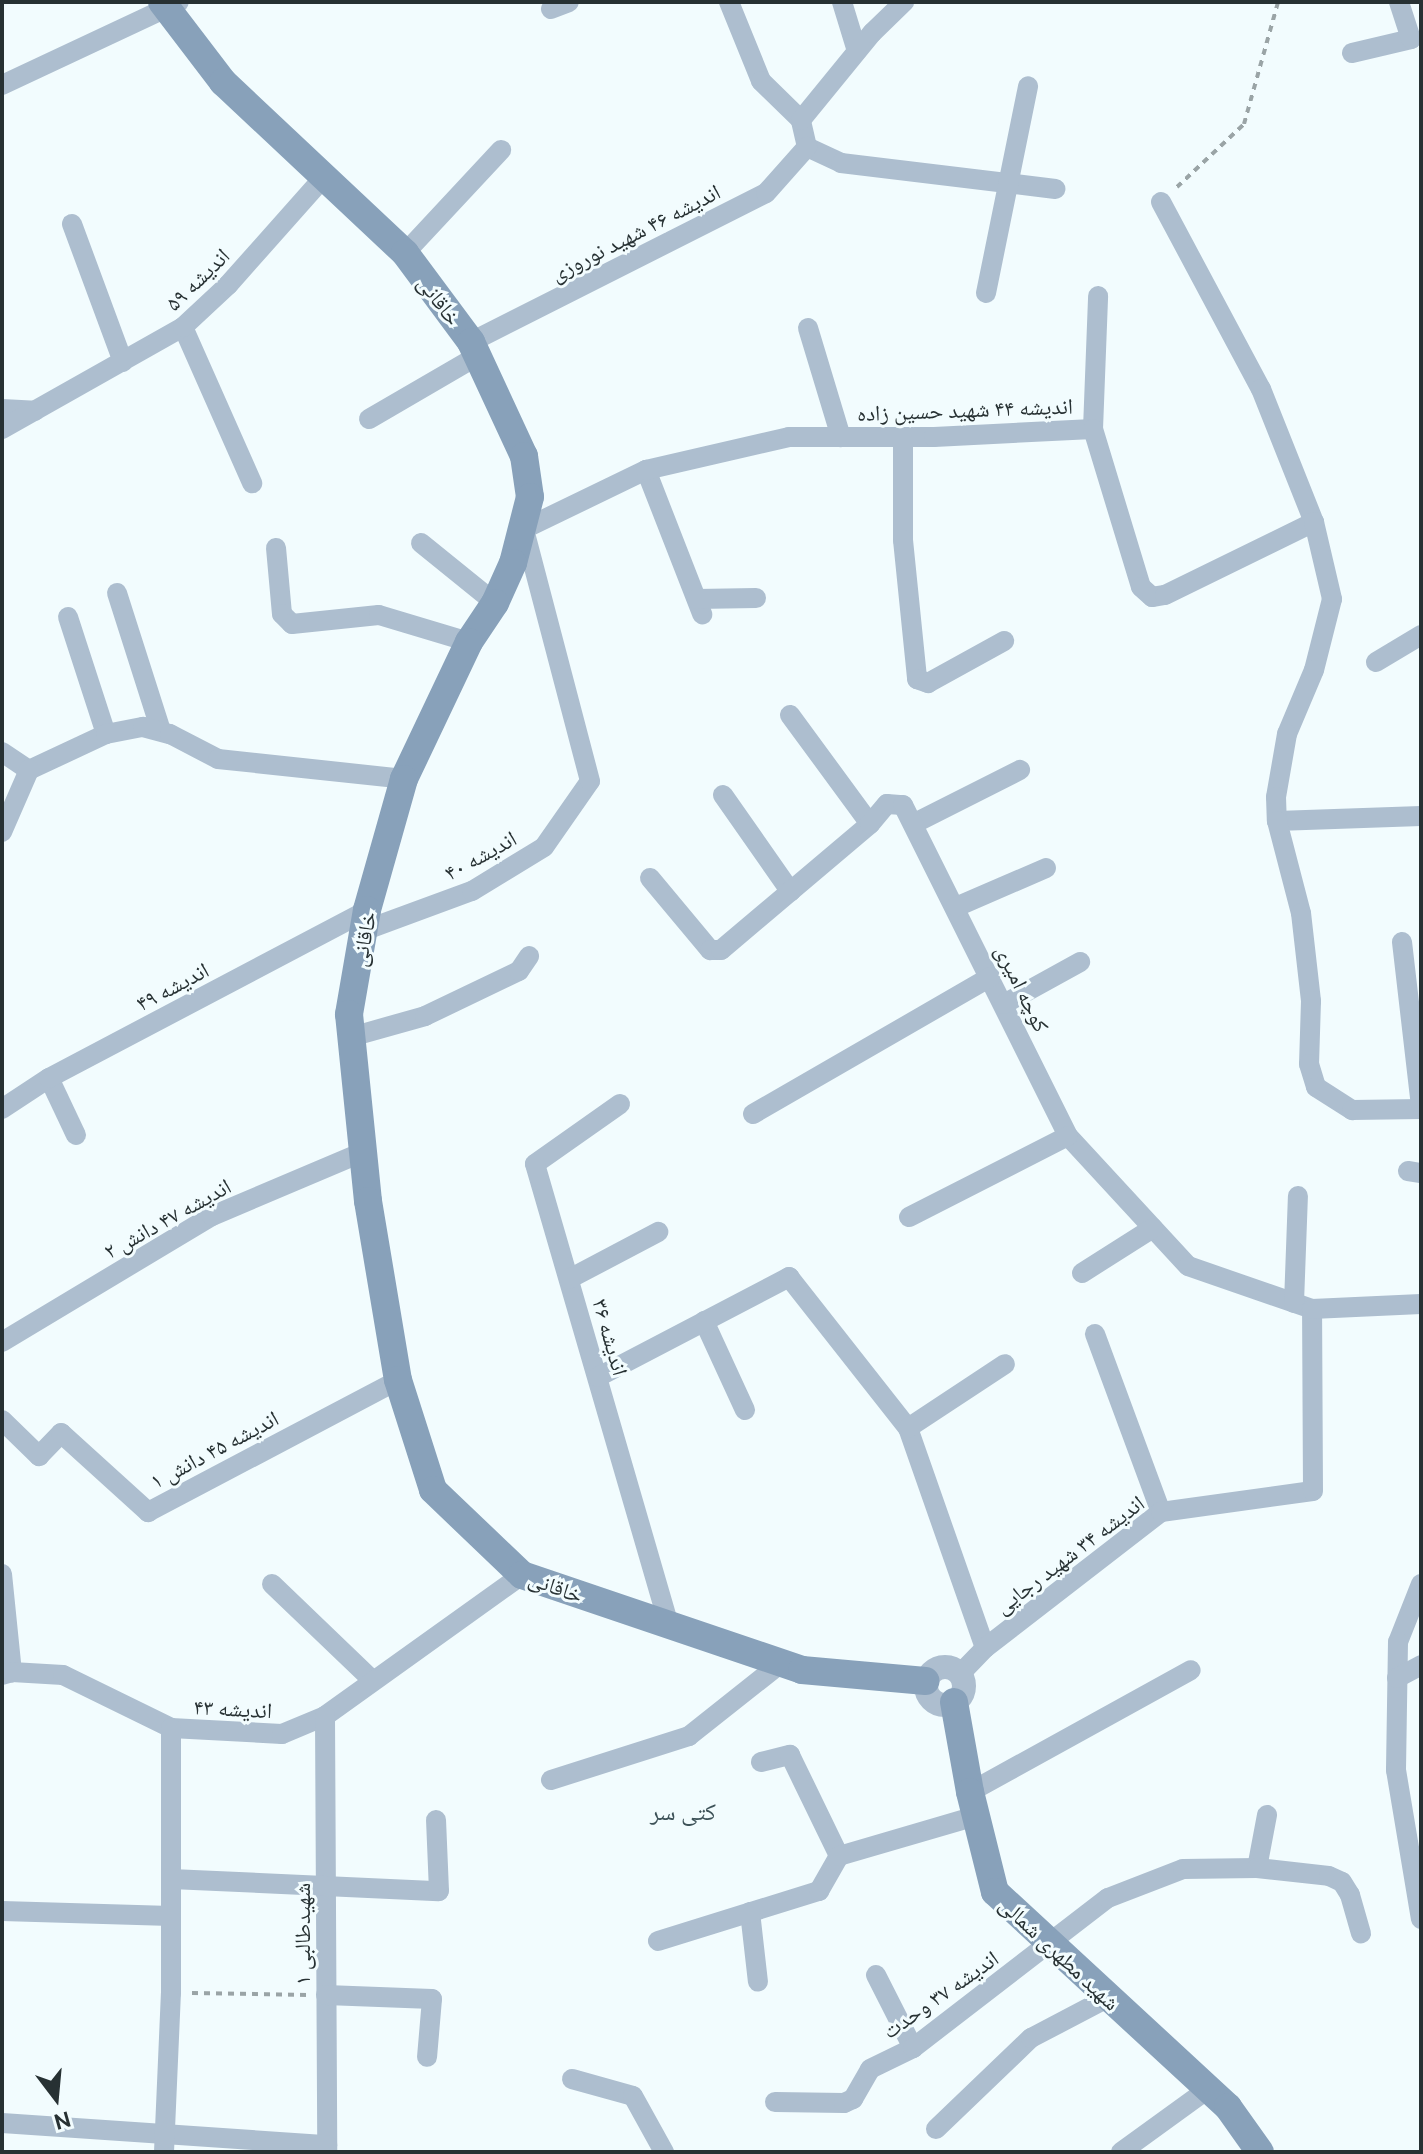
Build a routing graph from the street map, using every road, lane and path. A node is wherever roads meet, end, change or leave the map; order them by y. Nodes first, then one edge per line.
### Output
1 (729, 2) edge
2 (842, 2) edge
3 (904, 2) edge
4 (1278, 2) edge
5 (1399, 2) edge
6 (169, 5) edge
7 (857, 51) junction
8 (1352, 53) dead end
9 (2, 85) edge
10 (1028, 86) dead end
11 (801, 120) junction
12 (807, 147) junction
13 (501, 150) dead end
14 (324, 177) junction
15 (1006, 183) junction
16 (1055, 189) dead end
17 (1161, 202) joint
18 (72, 224) dead end
19 (405, 253) junction
20 (986, 293) dead end
21 (1098, 296) dead end
22 (183, 327) junction
23 (808, 328) dead end
24 (475, 348) junction
25 (123, 362) junction
26 (2, 409) edge
27 (39, 411) junction
28 (369, 419) dead end
29 (2, 429) edge
30 (1093, 429) junction
31 (841, 437) junction
32 (903, 437) junction
33 (646, 470) junction
34 (252, 483) dead end
35 (1314, 522) junction
36 (524, 529) junction
37 (421, 543) dead end
38 (276, 548) dead end
39 (117, 593) dead end
40 (756, 598) dead end
41 (495, 603) junction
42 (68, 617) dead end
43 (1421, 635) edge
44 (1004, 641) dead end
45 (469, 642) junction
46 (1376, 662) dead end
47 (790, 715) dead end
48 (161, 731) junction
49 (106, 734) junction
50 (2, 752) edge
51 (29, 770) junction
52 (1020, 770) dead end
53 (404, 779) junction
54 (723, 795) dead end
55 (1421, 816) edge
56 (1277, 821) junction
57 (870, 824) junction
58 (913, 824) junction
59 (2, 832) edge
60 (1046, 868) dead end
61 (650, 878) dead end
62 (791, 892) junction
63 (956, 907) junction
64 (365, 921) junction
65 (1402, 942) dead end
66 (529, 956) dead end
67 (1080, 962) dead end
68 (990, 977) junction
69 (1004, 1004) junction
70 (351, 1037) junction
71 (49, 1078) junction
72 (620, 1104) dead end
73 (1421, 1107) edge
74 (2, 1109) edge
75 (753, 1114) dead end
76 (76, 1135) dead end
77 (1068, 1136) junction
78 (363, 1152) junction
79 (1298, 1196) dead end
80 (909, 1217) dead end
81 (1153, 1228) junction
82 (658, 1232) dead end
83 (1082, 1273) dead end
84 (569, 1279) junction
85 (1421, 1304) edge
86 (1303, 1306) junction
87 (704, 1321) junction
88 (1095, 1334) dead end
89 (2, 1342) edge
90 (1005, 1364) dead end
91 (598, 1377) junction
92 (398, 1380) junction
93 (745, 1410) dead end
94 (2, 1420) edge
95 (908, 1428) junction
96 (1161, 1512) junction
97 (2, 1574) edge
98 (522, 1575) junction
99 (272, 1584) dead end
100 (1421, 1584) edge
101 (669, 1625) junction
102 (985, 1648) junction
103 (781, 1663) junction
104 (1421, 1665) edge
105 (1191, 1670) dead end
106 (7, 1673) edge
107 (960, 1674) junction
108 (1397, 1678) junction
109 (373, 1681) junction
110 (926, 1681) junction
111 (954, 1702) junction
112 (325, 1716) junction
113 (171, 1728) junction
114 (761, 1762) dead end
115 (551, 1780) dead end
116 (973, 1804) junction
117 (1267, 1815) dead end
118 (436, 1820) dead end
119 (839, 1856) junction
120 (1417, 1858) edge
121 (1257, 1868) junction
122 (171, 1879) junction
123 (325, 1887) junction
124 (2, 1911) edge
125 (750, 1912) junction
126 (171, 1916) junction
127 (1421, 1919) edge
128 (1361, 1933) dead end
129 (658, 1941) dead end
130 (1051, 1944) junction
131 (876, 1975) dead end
132 (758, 1982) dead end
133 (171, 1993) junction
134 (326, 1995) junction
135 (1109, 1997) junction
136 (913, 2048) junction
137 (427, 2057) dead end
138 (572, 2079) dead end
139 (1208, 2089) junction
140 (775, 2102) dead end
141 (2, 2123) edge
142 (936, 2129) dead end
143 (166, 2143) edge
144 (327, 2149) edge
145 (664, 2152) edge
146 (1121, 2152) edge
147 (1260, 2152) edge

1 - 11 street
2 - 7 street
3 - 7 street
4 - 17 path
5 - 8 street
6 - 9 street
6 - 14 main road, خاقانی
7 - 11 street
10 - 15 street
11 - 12 street
12 - 15 street
12 - 24 street, اندیشه ۴۶ شهید نوروزی
13 - 19 street
14 - 19 main road, خاقانی
14 - 22 street, اندیشه ۵۹
15 - 16 street
15 - 20 street
17 - 35 street
18 - 25 street
19 - 24 main road, خاقانی
21 - 30 street
22 - 25 street, اندیشه ۵۹
22 - 34 street
23 - 31 street
24 - 28 street, اندیشه ۴۶ شهید نوروزی
24 - 36 main road, خاقانی
25 - 27 street, اندیشه ۵۹
26 - 27 street
27 - 29 street, اندیشه ۵۹
30 - 32 street, اندیشه ۴۴ شهید حسین زاده
30 - 35 street, اندیشه ۴۴ شهید حسین زاده
31 - 32 street, اندیشه ۴۴ شهید حسین زاده
31 - 33 street, اندیشه ۴۴ شهید حسین زاده
32 - 44 street
33 - 36 street, اندیشه ۴۴ شهید حسین زاده
33 - 40 street
35 - 56 street
36 - 41 main road, خاقانی
36 - 64 street, اندیشه ۴۰
37 - 41 street
38 - 45 street
39 - 48 street
41 - 45 main road, خاقانی
42 - 49 street
43 - 46 street
45 - 53 main road, خاقانی
47 - 57 street
48 - 49 street
48 - 53 street
49 - 51 street
50 - 51 street
51 - 59 street
52 - 58 street
53 - 64 main road, خاقانی
54 - 62 street
55 - 56 street
56 - 73 street
57 - 58 street, کوچه امیری
57 - 62 street, کوچه امیری
58 - 63 street, کوچه امیری
60 - 63 street
61 - 62 street, کوچه امیری
63 - 68 street, کوچه امیری
64 - 70 main road, خاقانی
64 - 71 street, اندیشه ۴۹
65 - 73 street
66 - 70 street
67 - 69 street
68 - 69 street, کوچه امیری
68 - 75 street
69 - 77 street, کوچه امیری
70 - 78 main road, خاقانی
71 - 74 street, اندیشه ۴۹
71 - 76 street
72 - 84 street, اندیشه ۳۶
77 - 80 street
77 - 81 street, کوچه امیری
78 - 89 street, اندیشه ۴۷ دانش ۲
78 - 92 main road, خاقانی
79 - 86 street
81 - 83 street
81 - 86 street, کوچه امیری
82 - 84 street
84 - 91 street, اندیشه ۳۶
85 - 86 street
86 - 96 street, اندیشه ۳۴ شهید رجایی
87 - 91 street
87 - 93 street
87 - 95 street
88 - 96 street
90 - 95 street
91 - 101 street, اندیشه ۳۶
92 - 94 street, اندیشه ۴۵ دانش ۱
92 - 98 main road, خاقانی
95 - 102 street
96 - 102 street, اندیشه ۳۴ شهید رجایی
97 - 106 street
98 - 101 main road, خاقانی
98 - 109 street, اندیشه ۴۳
99 - 109 street
100 - 108 street
101 - 103 main road, خاقانی
102 - 107 street, اندیشه ۳۴ شهید رجایی
103 - 110 main road, خاقانی
103 - 115 street
104 - 108 street
105 - 116 street
106 - 113 street, اندیشه ۴۳
107 - 110 street
107 - 111 street
108 - 120 street
109 - 112 street, اندیشه ۴۳
110 - 111 street
111 - 116 main road, شهید مطهری شمالی
112 - 113 street, اندیشه ۴۳
112 - 123 street, شهیدطالبی ۱
113 - 122 street
114 - 119 street
116 - 119 street
116 - 130 main road, شهید مطهری شمالی
117 - 121 street
118 - 123 street
119 - 125 street
120 - 127 street
121 - 128 street, اندیشه ۳۷ وحدت
121 - 130 street, اندیشه ۳۷ وحدت
122 - 123 street
122 - 126 street
123 - 134 street, شهیدطالبی ۱
124 - 126 street
125 - 129 street
125 - 132 street
126 - 133 street
130 - 135 main road, شهید مطهری شمالی
130 - 136 street, اندیشه ۳۷ وحدت
131 - 136 street
133 - 134 path
133 - 143 street
134 - 137 street
134 - 144 street, شهیدطالبی ۱
135 - 139 main road, شهید مطهری شمالی
135 - 142 street
136 - 140 street, اندیشه ۳۷ وحدت
138 - 145 street
139 - 146 street
139 - 147 main road, شهید مطهری شمالی
141 - 143 street
143 - 144 street

